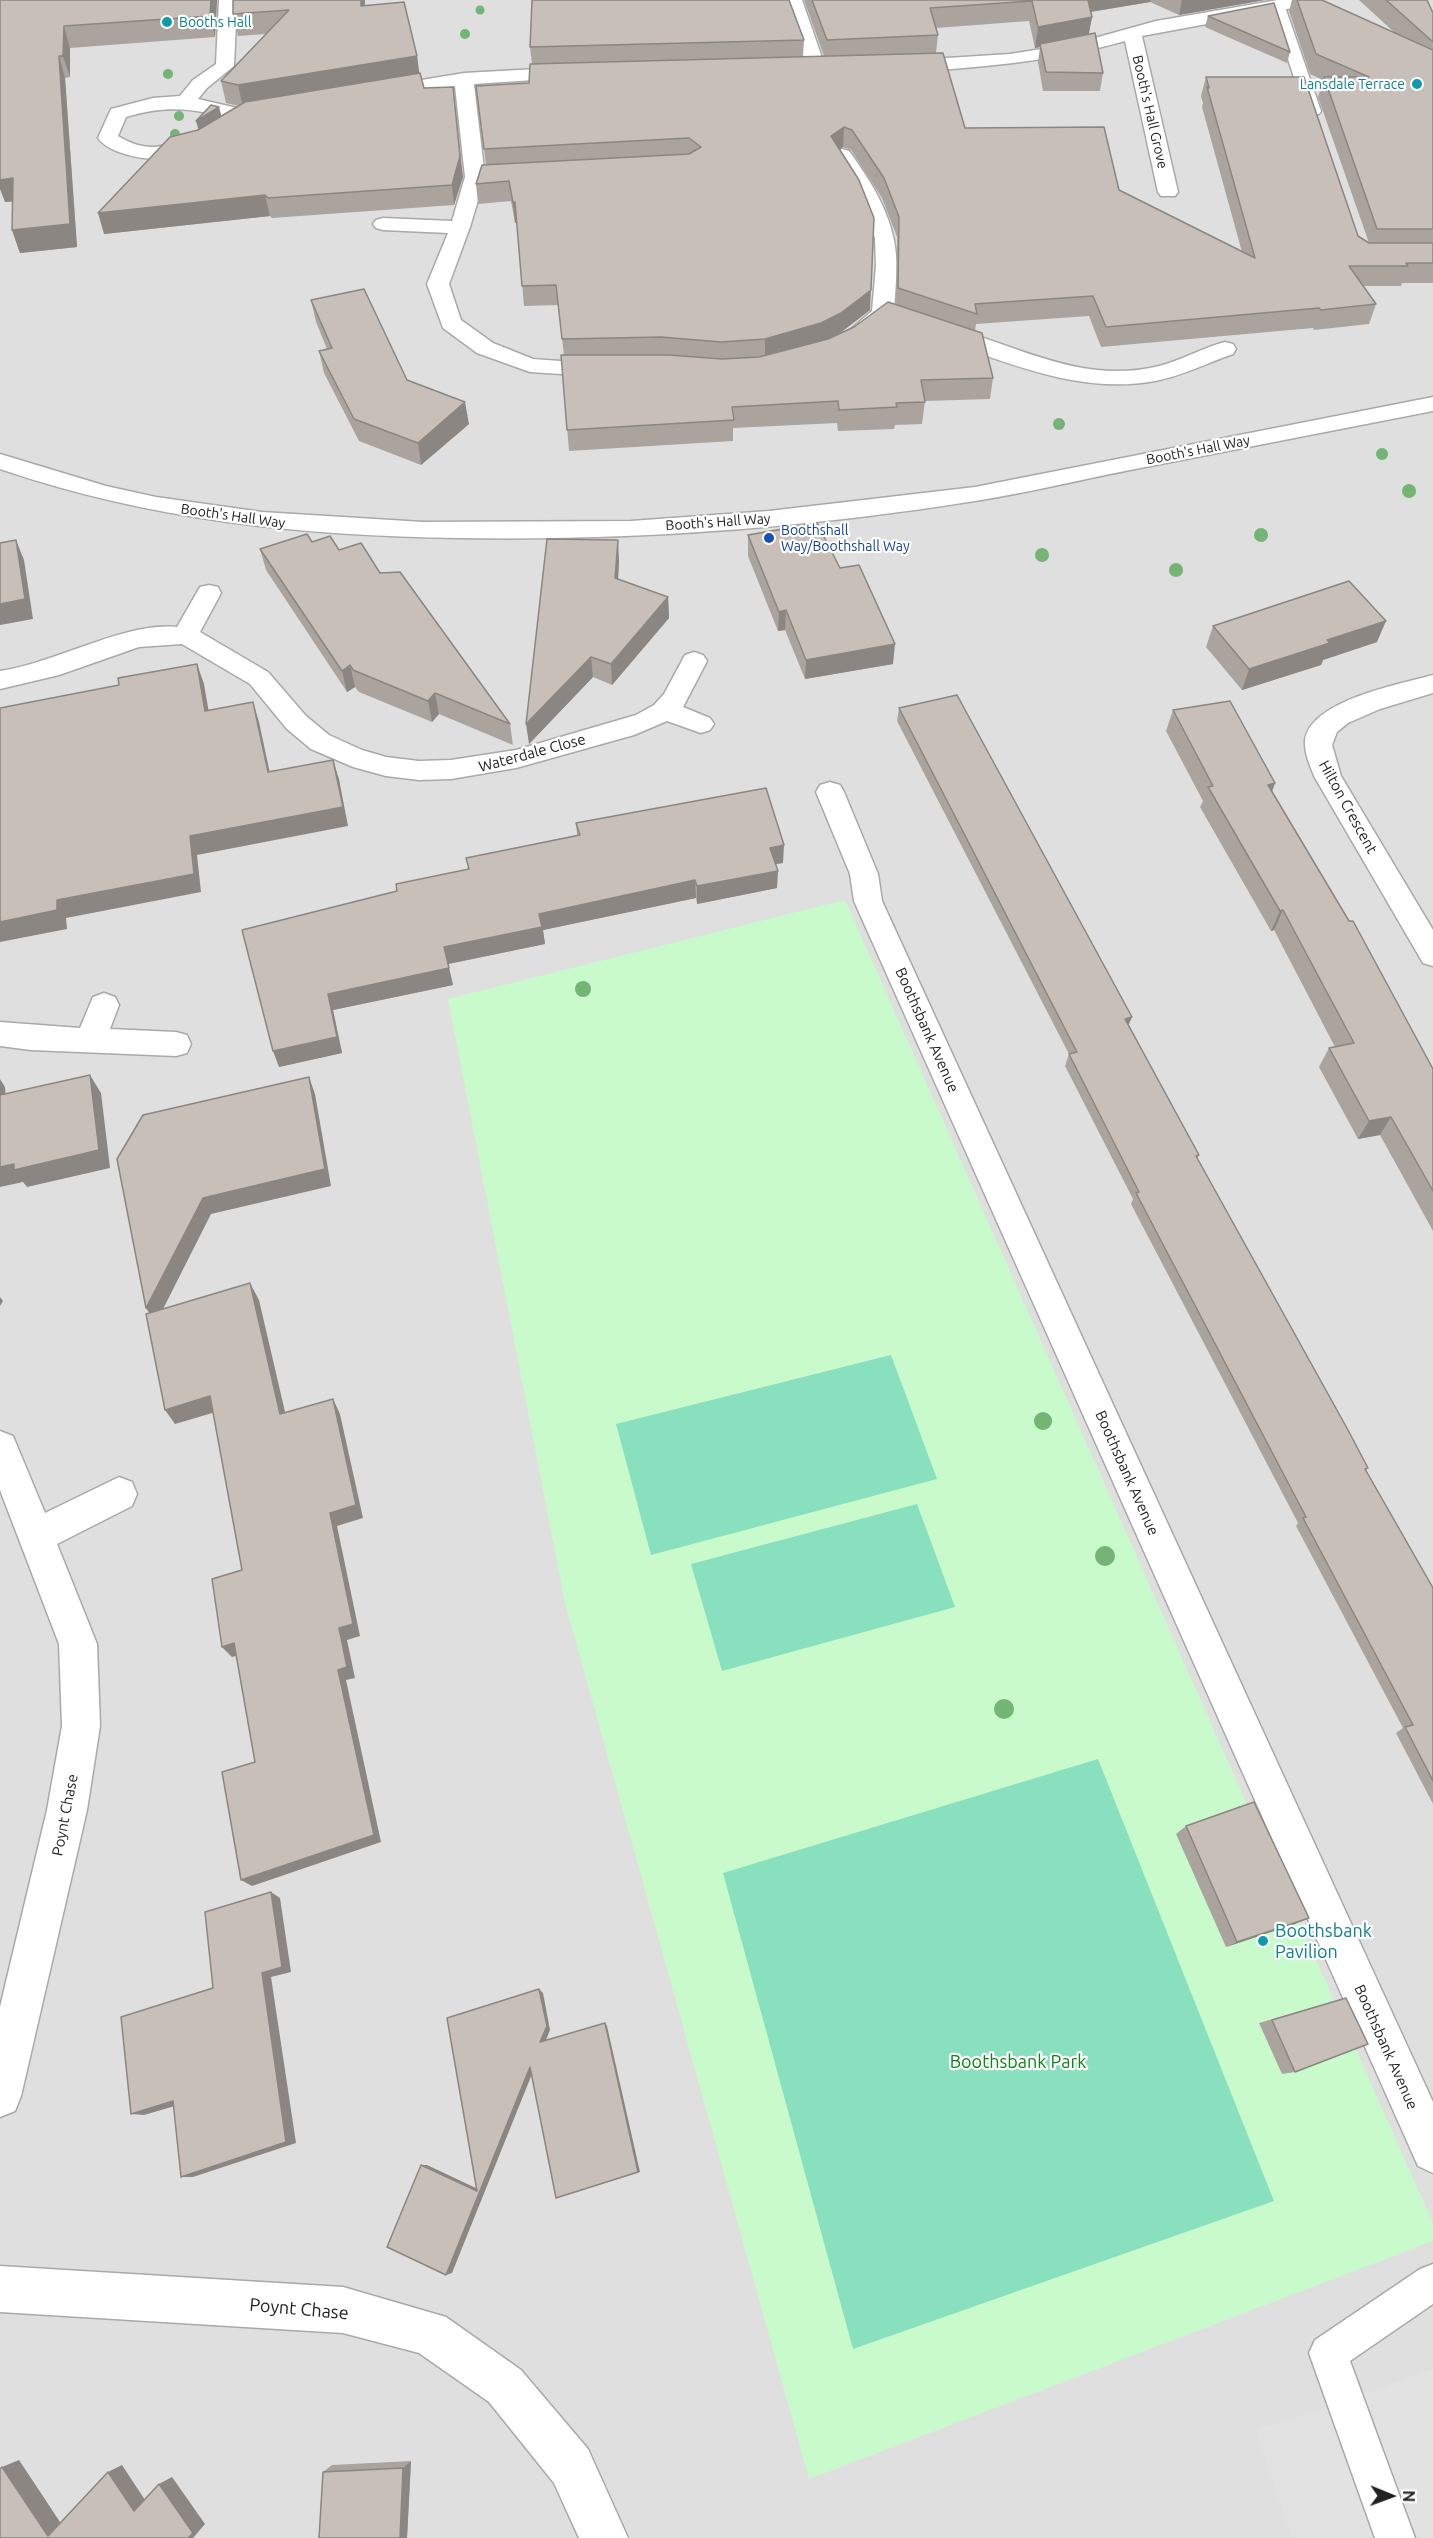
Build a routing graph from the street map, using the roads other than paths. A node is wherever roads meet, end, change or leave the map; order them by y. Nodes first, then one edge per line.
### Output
1 (228, 0) edge
2 (793, 0) edge
3 (1292, 2) edge
4 (1132, 33) junction
5 (837, 68) edge
6 (877, 68) edge
7 (793, 69) edge
8 (817, 69) junction
9 (595, 72) edge
10 (464, 79) junction
11 (364, 94) edge
12 (187, 100) junction
13 (265, 111) edge
14 (243, 115) junction
15 (1318, 125) edge
16 (842, 155) edge
17 (499, 176) edge
18 (475, 177) junction
19 (1168, 192) dead end
20 (383, 224) dead end
21 (460, 227) junction
22 (903, 320) junction
23 (834, 347) edge
24 (1225, 349) dead end
25 (630, 369) edge
26 (1433, 404) edge
27 (0, 461) edge
28 (209, 593) dead end
29 (185, 636) junction
30 (694, 661) dead end
31 (0, 680) edge
32 (1433, 684) edge
33 (665, 710) junction
34 (701, 724) dead end
35 (830, 792) dead end
36 (1433, 955) edge
37 (104, 1005) dead end
38 (0, 1034) edge
39 (91, 1040) junction
40 (176, 1044) dead end
41 (1, 1447) edge
42 (119, 1494) dead end
43 (35, 1536) junction
44 (0, 2096) edge
45 (1433, 2151) edge
46 (1433, 2283) edge
47 (0, 2289) edge
48 (604, 2538) edge
49 (1395, 2538) edge

1 - 12 street
2 - 8 street
3 - 4 street
3 - 15 lane
4 - 6 street
4 - 19 street, Booth's Hall Grove
5 - 8 street
7 - 8 street
9 - 10 street
10 - 11 street
10 - 18 street
12 - 14 street
12 - 14 street
13 - 14 street
16 - 22 street
17 - 18 street
18 - 21 street
20 - 21 street
21 - 25 street
22 - 23 street
22 - 24 street
26 - 27 street, Booth's Hall Way
28 - 29 street
29 - 31 street, Waterdale Close
29 - 33 street, Waterdale Close
30 - 33 street, Waterdale Close
32 - 36 street, Hilton Crescent
33 - 34 street
35 - 45 street, Boothsbank Avenue
37 - 39 street
38 - 39 street
39 - 40 street
41 - 43 street, Poynt Chase
42 - 43 street
43 - 44 street, Poynt Chase
46 - 49 lane
47 - 48 street, Poynt Chase

